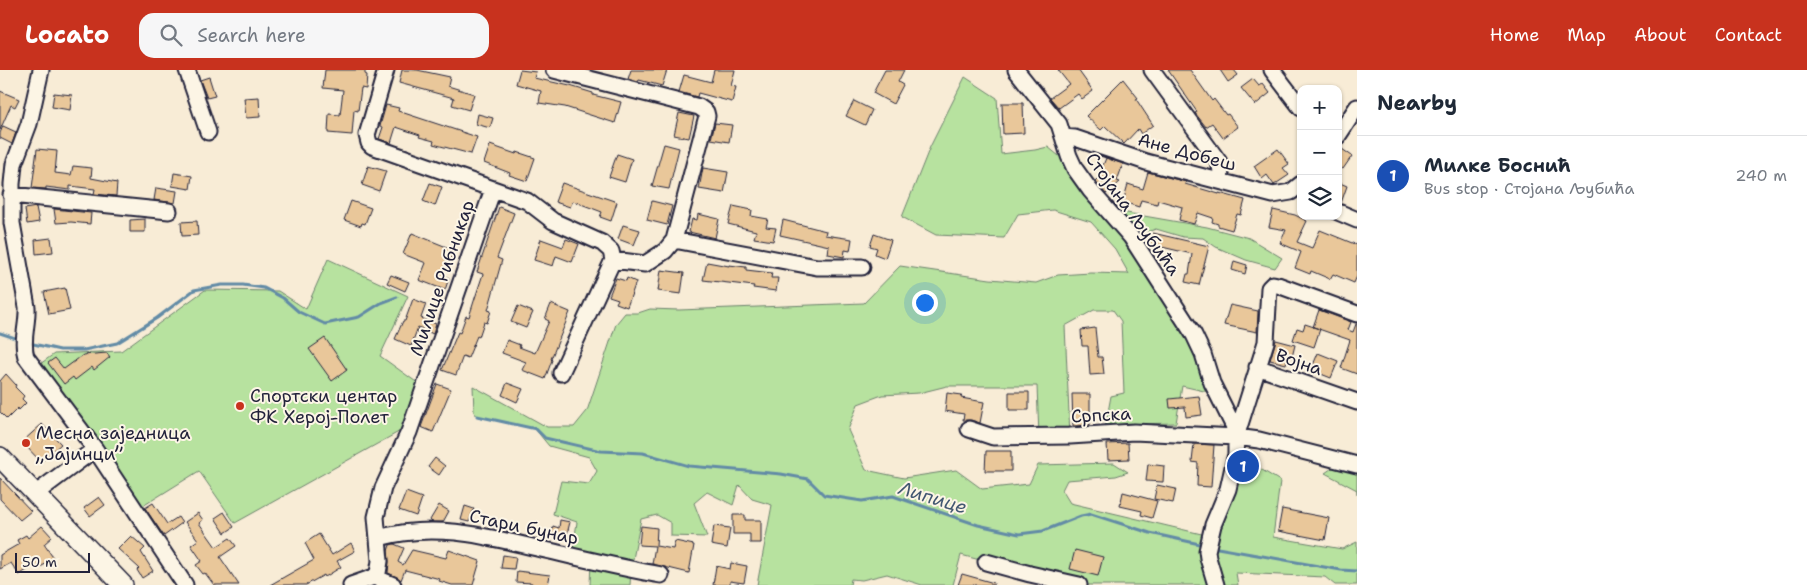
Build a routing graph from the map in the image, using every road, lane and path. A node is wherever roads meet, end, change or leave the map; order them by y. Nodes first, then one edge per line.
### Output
1 (41, 70) edge
2 (187, 70) edge
3 (386, 70) edge
4 (554, 70) edge
5 (1016, 70) edge
6 (1152, 70) edge
7 (1272, 70) edge
8 (1297, 103) edge
9 (1357, 107) edge
10 (1342, 130) edge
11 (208, 132) dead end
12 (1063, 137) junction
13 (1220, 181) junction
14 (493, 189) junction
15 (1297, 191) edge
16 (11, 195) junction
17 (169, 211) dead end
18 (1342, 214) edge
19 (1357, 220) edge
20 (674, 240) junction
21 (613, 260) junction
22 (862, 267) dead end
23 (1357, 314) edge
24 (1257, 367) junction
25 (561, 373) dead end
26 (1357, 402) edge
27 (969, 429) dead end
28 (1236, 437) junction
29 (95, 450) junction
30 (0, 457) edge
31 (1357, 465) edge
32 (35, 494) junction
33 (378, 538) junction
34 (986, 562) dead end
35 (661, 575) dead end
36 (374, 577) junction
37 (356, 584) edge
38 (123, 585) edge
39 (185, 585) edge
40 (394, 585) edge
41 (1079, 585) edge
42 (1216, 585) edge

1 - 16 street
2 - 11 street
3 - 14 street, Милице Рибникар
4 - 20 street
5 - 12 street, Стојана Љубића
6 - 13 street
7 - 8 street
9 - 10 street
12 - 13 street, Ане Добеш
12 - 28 street, Стојана Љубића
13 - 15 street, Ане Добеш
14 - 21 street
14 - 33 street, Милице Рибникар
16 - 17 street
16 - 29 street
18 - 19 street
20 - 21 street
20 - 22 street
21 - 25 street
23 - 24 street
24 - 26 street, Војна
24 - 28 street
27 - 28 street, Српска
28 - 31 street, Српска
28 - 42 street, Стојана Љубића
29 - 32 street
29 - 39 street
30 - 32 main road
32 - 38 main road
33 - 35 street, Стари бунар
33 - 36 street, Милице Рибникар
34 - 41 street
36 - 37 street
36 - 40 street

